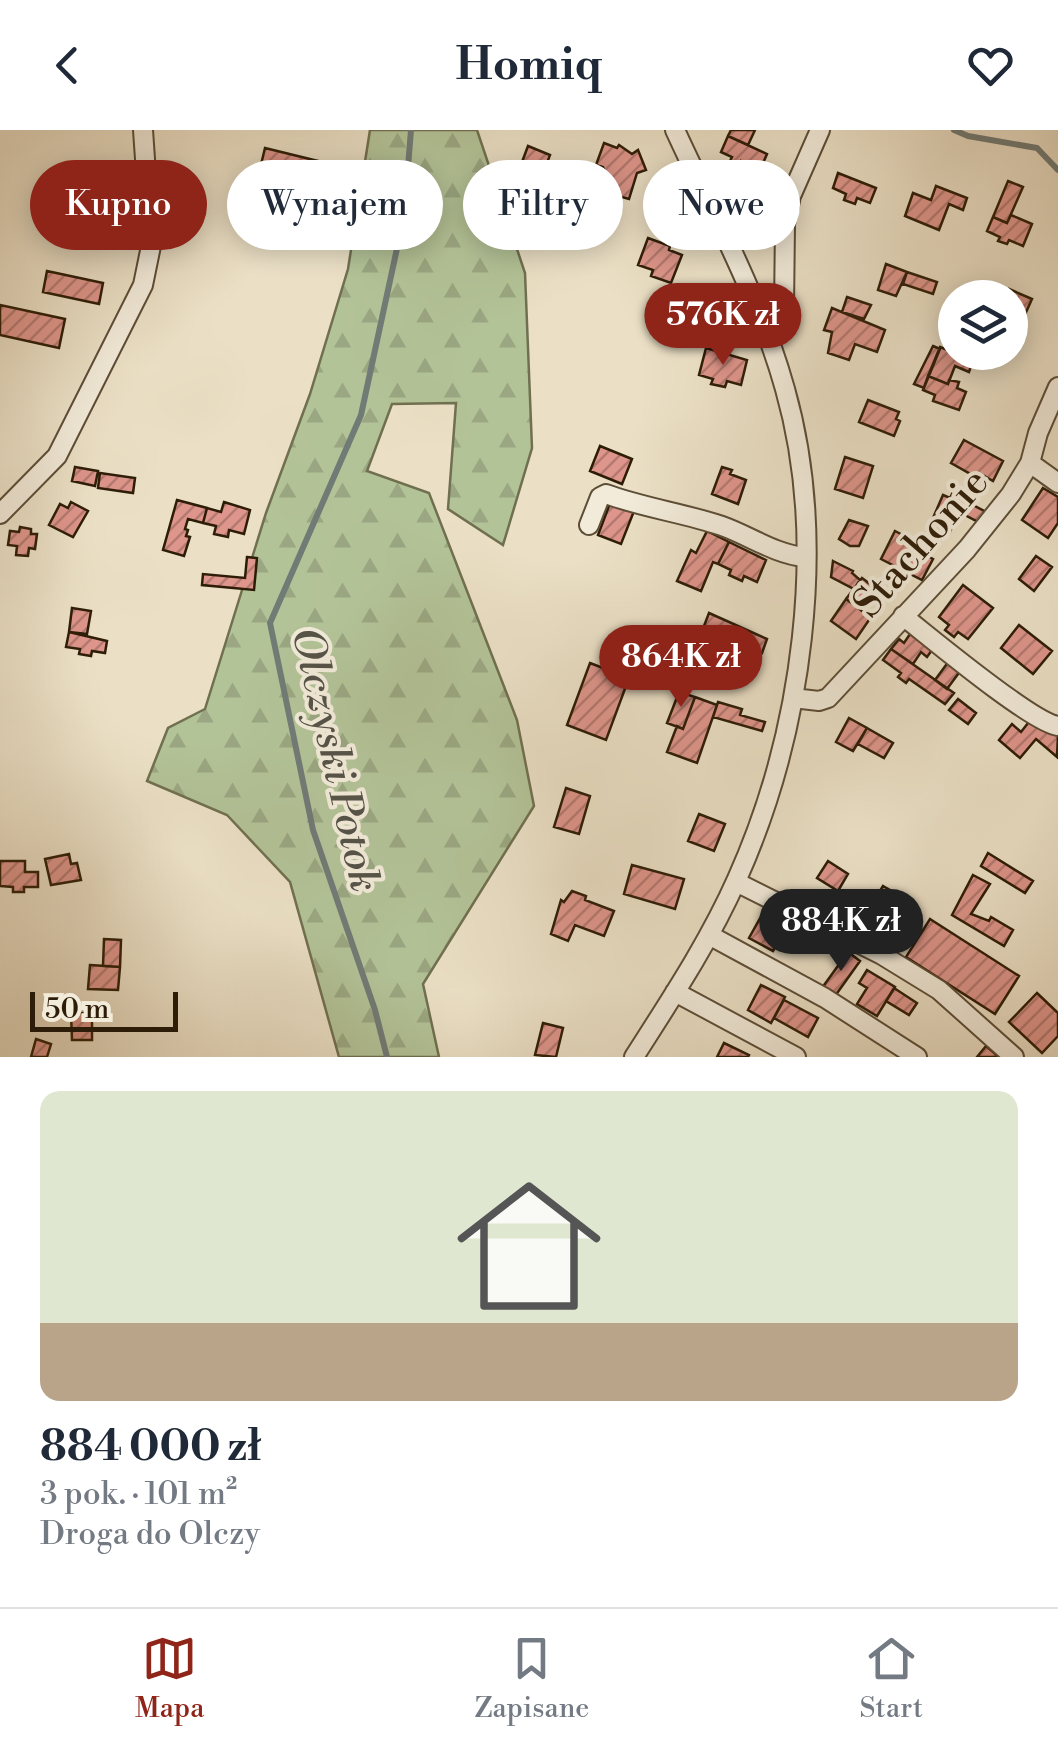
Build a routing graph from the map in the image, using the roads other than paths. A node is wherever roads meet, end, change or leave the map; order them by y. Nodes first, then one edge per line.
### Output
1 (143, 130) edge
2 (675, 130) edge
3 (820, 130) edge
4 (765, 328) junction
5 (1058, 387) edge
6 (1030, 463) junction
7 (1058, 483) edge
8 (0, 514) edge
9 (590, 525) dead end
10 (804, 558) junction
11 (903, 616) junction
12 (793, 698) junction
13 (1058, 726) edge
14 (736, 882) junction
15 (709, 935) junction
16 (676, 992) junction
17 (634, 1057) edge
18 (796, 1057) edge
19 (917, 1057) edge
20 (1014, 1057) edge

1 - 8 street
2 - 4 street
3 - 4 street
4 - 10 street
5 - 6 street, Stachonie
6 - 7 street
6 - 11 street, Stachonie
9 - 10 street
10 - 12 street
11 - 12 street, Stachonie
11 - 13 street
12 - 14 street
14 - 15 street
14 - 20 street
15 - 16 street
15 - 19 street
16 - 17 street
16 - 18 street

